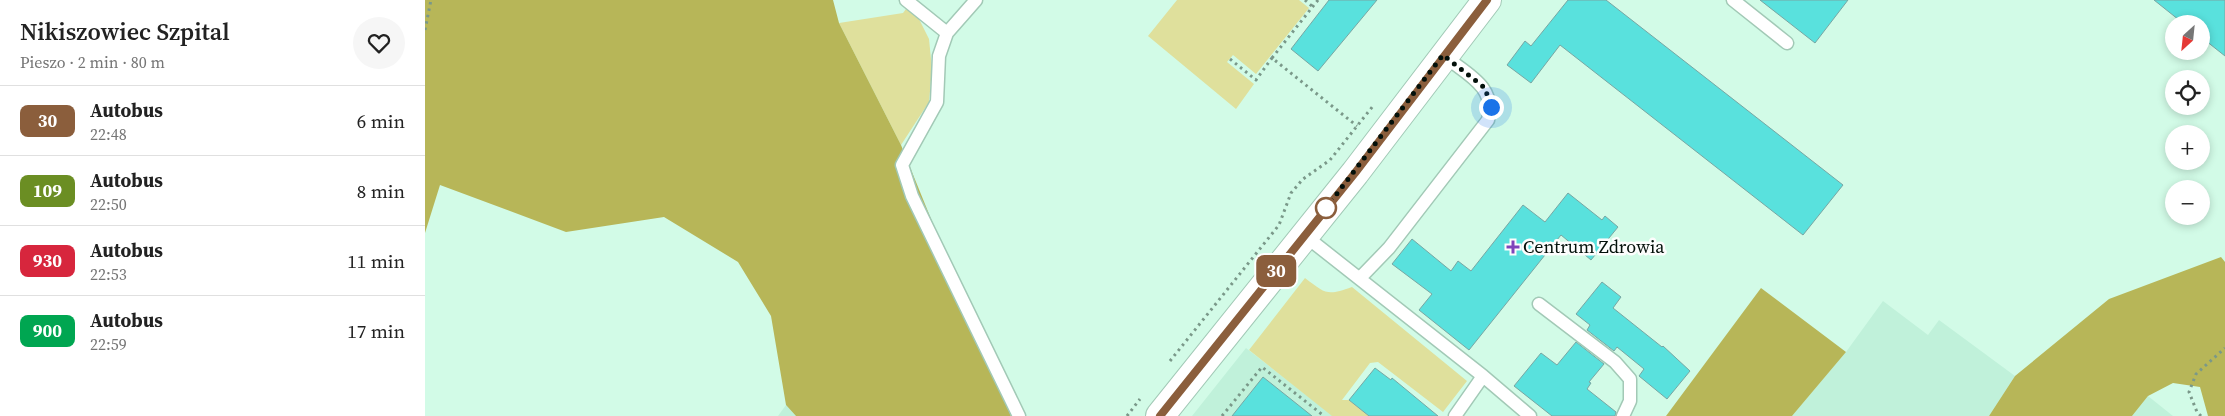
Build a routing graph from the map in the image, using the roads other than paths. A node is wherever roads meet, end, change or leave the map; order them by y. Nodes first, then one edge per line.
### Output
1 (906, 0) edge
2 (975, 0) edge
3 (1487, 0) edge
4 (1733, 0) edge
5 (947, 33) junction
6 (1787, 42) dead end
7 (1443, 55) junction
8 (1304, 235) junction
9 (1360, 278) junction
10 (1539, 304) dead end
11 (1483, 376) junction
12 (1151, 406) edge
13 (1019, 416) edge
14 (1455, 416) edge
15 (1530, 416) edge
16 (1623, 416) edge

1 - 5 lane
2 - 5 lane
3 - 7 street
4 - 6 lane
5 - 13 lane
7 - 8 street
7 - 9 lane
8 - 9 lane
8 - 12 street
9 - 11 lane
10 - 16 lane
11 - 14 lane
11 - 15 lane

